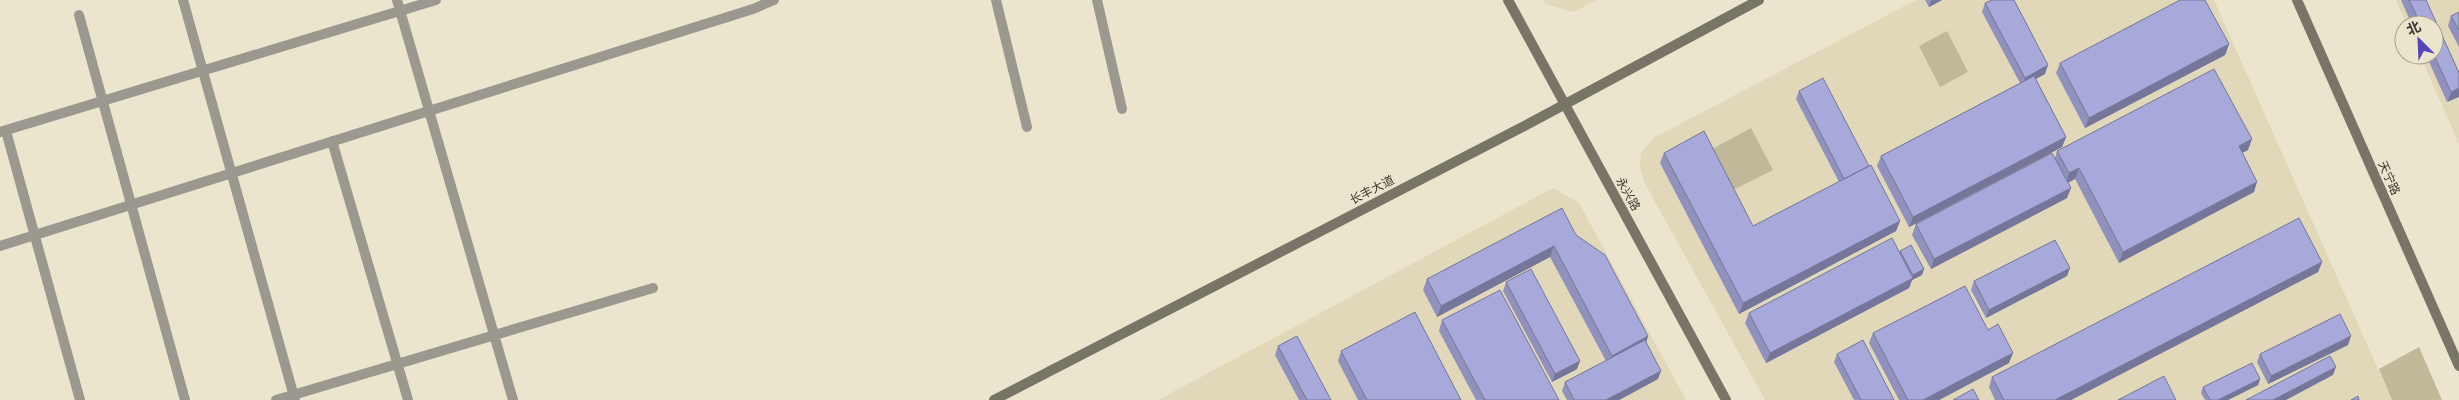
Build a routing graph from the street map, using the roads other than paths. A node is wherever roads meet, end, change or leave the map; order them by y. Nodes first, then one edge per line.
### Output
1 (183, 0) edge
2 (397, 0) edge
3 (436, 0) edge
4 (774, 0) edge
5 (996, 0) edge
6 (1097, 0) edge
7 (1508, 0) edge
8 (1759, 0) edge
9 (2297, 0) edge
10 (400, 11) junction
11 (79, 14) dead end
12 (203, 71) junction
13 (103, 101) junction
14 (1565, 104) junction
15 (1122, 109) dead end
16 (429, 110) junction
17 (1028, 127) dead end
18 (3, 132) edge
19 (332, 141) junction
20 (231, 173) junction
21 (131, 205) junction
22 (35, 235) junction
23 (0, 246) edge
24 (653, 288) dead end
25 (494, 335) junction
26 (397, 364) junction
27 (2459, 366) edge
28 (294, 397) edge
29 (80, 400) edge
30 (185, 400) edge
31 (276, 400) edge
32 (408, 400) edge
33 (513, 400) edge
34 (994, 400) edge
35 (1726, 400) edge

1 - 12 street
2 - 10 street
3 - 10 street
4 - 16 street
5 - 17 street
6 - 15 street
7 - 14 main road, 永兴路
8 - 14 main road, 长丰大道
9 - 27 main road, 天宁路
10 - 12 street
10 - 16 street
11 - 13 street
12 - 13 street
12 - 20 street
13 - 18 street
13 - 21 street
14 - 34 main road, 长丰大道
14 - 35 main road, 永兴路
16 - 19 street
16 - 25 street
18 - 22 street
19 - 20 street
19 - 26 street
20 - 21 street
20 - 28 street
21 - 22 street
21 - 30 street
22 - 23 street
22 - 29 street
24 - 25 street
25 - 26 street
25 - 33 street
26 - 28 street
26 - 32 street
28 - 31 street

